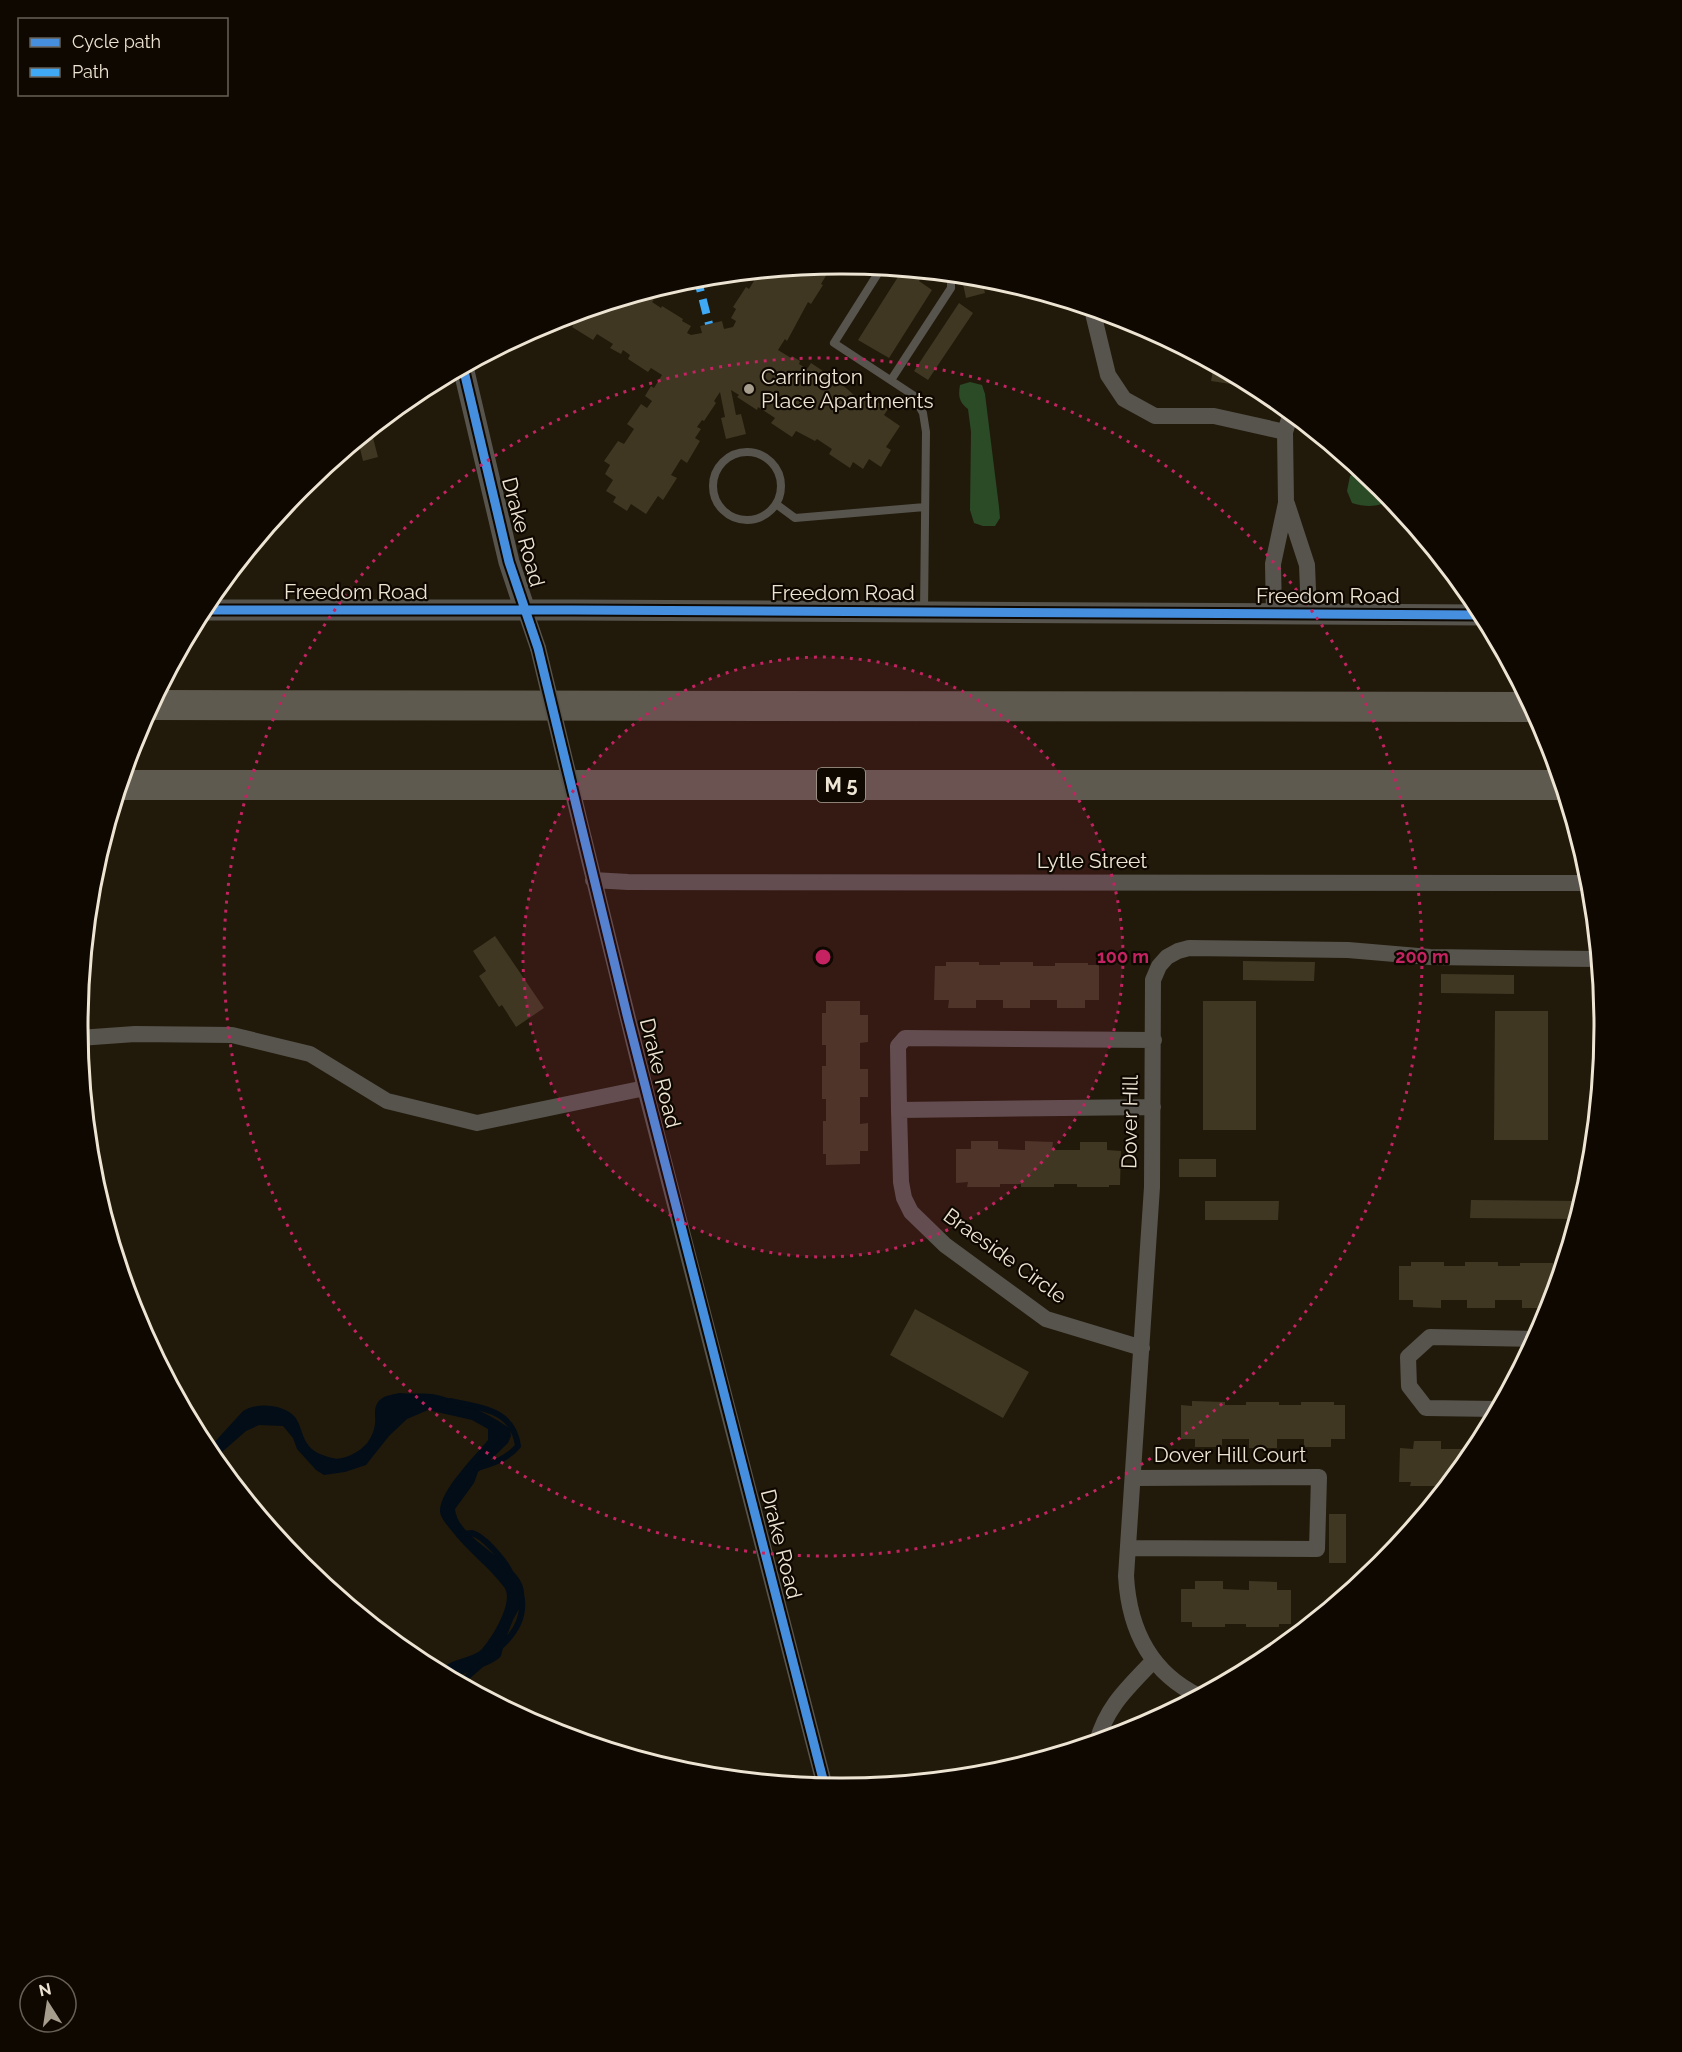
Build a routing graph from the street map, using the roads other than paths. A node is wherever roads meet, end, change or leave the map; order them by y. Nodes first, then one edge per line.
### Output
1 (877, 274) edge
2 (951, 282) edge
3 (1094, 317) edge
4 (465, 374) edge
5 (891, 380) junction
6 (1288, 421) edge
7 (1285, 432) junction
8 (1286, 503) junction
9 (776, 504) junction
10 (925, 507) junction
11 (525, 609) junction
12 (214, 610) edge
13 (924, 612) junction
14 (1274, 614) junction
15 (1309, 614) junction
16 (1471, 615) edge
17 (161, 705) edge
18 (1522, 707) edge
19 (128, 785) edge
20 (1554, 785) edge
21 (594, 880) junction
22 (1580, 883) edge
23 (1590, 959) edge
24 (88, 1037) edge
25 (1154, 1040) junction
26 (645, 1088) junction
27 (1153, 1107) junction
28 (899, 1110) junction
29 (1525, 1339) edge
30 (1142, 1348) junction
31 (1489, 1409) edge
32 (1134, 1478) junction
33 (1129, 1548) junction
34 (1154, 1660) junction
35 (1192, 1691) edge
36 (1099, 1733) edge
37 (823, 1778) edge

1 - 5 lane
2 - 5 lane
3 - 7 street
4 - 11 street, Drake Road
5 - 10 lane
6 - 7 street
7 - 8 street
8 - 14 street
8 - 15 street
9 - 9 lane
9 - 10 lane
10 - 13 lane
11 - 12 street, Freedom Road
11 - 13 street, Freedom Road
11 - 21 street, Drake Road, bridge
13 - 14 street, Freedom Road
14 - 15 street, Freedom Road
15 - 16 street, Freedom Road
17 - 18 highway
19 - 20 highway, M 5
21 - 22 street, Lytle Street
21 - 26 street, Drake Road
23 - 25 street, Dover Hill
24 - 26 street
25 - 27 street, Dover Hill
25 - 28 street, Braeside Circle
26 - 37 street, Drake Road
27 - 28 street
27 - 30 street, Dover Hill
28 - 30 street, Braeside Circle
29 - 31 street
30 - 32 street, Dover Hill
32 - 33 street, Dover Hill
32 - 33 street, Dover Hill Court
33 - 34 street, Dover Hill
34 - 35 street, Dover Hill
34 - 36 street

